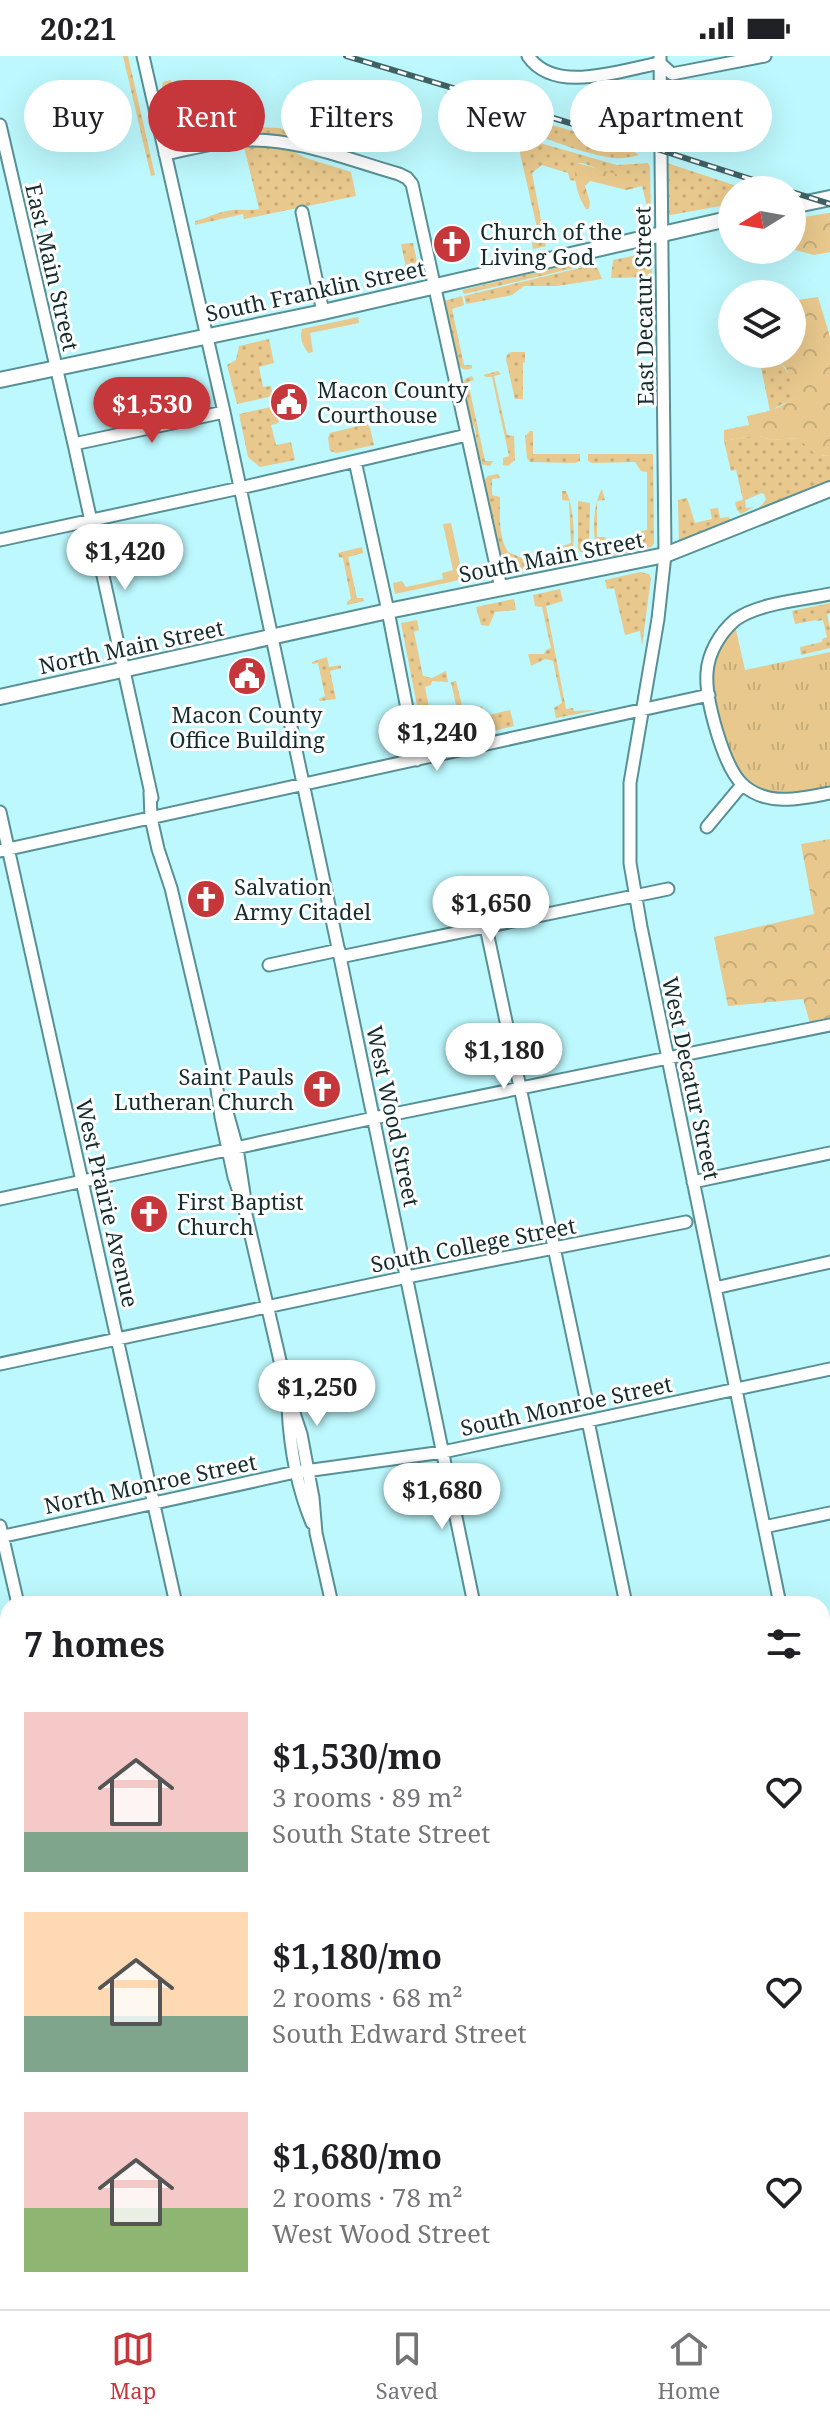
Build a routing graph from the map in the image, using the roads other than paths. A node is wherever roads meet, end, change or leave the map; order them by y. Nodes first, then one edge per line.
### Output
1 (143, 56) edge
2 (528, 56) edge
3 (765, 56) edge
4 (660, 59) edge
5 (0, 125) edge
6 (165, 154) junction
7 (830, 198) edge
8 (806, 203) edge
9 (302, 212) dead end
10 (718, 221) edge
11 (661, 234) junction
12 (435, 287) junction
13 (323, 312) junction
14 (207, 336) junction
15 (55, 369) junction
16 (0, 380) edge
17 (224, 412) junction
18 (467, 435) junction
19 (74, 444) junction
20 (355, 461) junction
21 (240, 488) junction
22 (830, 489) edge
23 (91, 520) junction
24 (0, 540) edge
25 (665, 555) junction
26 (501, 588) junction
27 (830, 594) edge
28 (388, 611) junction
29 (272, 637) junction
30 (124, 670) junction
31 (709, 695) junction
32 (0, 697) edge
33 (642, 710) junction
34 (417, 760) junction
35 (742, 785) junction
36 (302, 786) junction
37 (830, 793) edge
38 (0, 812) edge
39 (155, 818) junction
40 (707, 827) dead end
41 (4, 850) edge
42 (668, 889) dead end
43 (634, 896) junction
44 (486, 927) junction
45 (340, 953) junction
46 (269, 965) dead end
47 (830, 1025) edge
48 (667, 1057) junction
49 (521, 1088) junction
50 (374, 1118) junction
51 (232, 1149) junction
52 (830, 1153) edge
53 (82, 1181) junction
54 (693, 1182) junction
55 (0, 1199) edge
56 (686, 1222) dead end
57 (554, 1248) junction
58 (830, 1262) edge
59 (407, 1277) junction
60 (715, 1288) junction
61 (268, 1306) junction
62 (118, 1337) junction
63 (0, 1364) edge
64 (830, 1369) edge
65 (736, 1390) junction
66 (587, 1403) dead end
67 (588, 1421) junction
68 (443, 1452) junction
69 (302, 1471) junction
70 (155, 1502) junction
71 (830, 1513) edge
72 (764, 1527) junction
73 (1, 1533) edge
74 (16, 1596) edge
75 (174, 1596) edge
76 (330, 1596) edge
77 (472, 1596) edge
78 (624, 1596) edge
79 (778, 1596) edge

1 - 6 street, West Wood Street
2 - 4 street
3 - 4 street
4 - 11 street, East Decatur Street
5 - 15 street, East Main Street
6 - 12 street
6 - 14 street, West Wood Street
7 - 8 main road
9 - 13 street
10 - 11 main road, South Franklin Street
11 - 12 main road, South Franklin Street
11 - 25 street, East Decatur Street
12 - 13 main road, South Franklin Street
12 - 18 street
13 - 14 main road, South Franklin Street
14 - 15 main road, South Franklin Street
14 - 17 street, West Wood Street
15 - 16 main road, South Franklin Street
15 - 19 street, East Main Street
17 - 19 street
17 - 21 street, West Wood Street
18 - 20 street
18 - 26 street
19 - 23 street, East Main Street
20 - 21 street
20 - 28 street
21 - 23 street
21 - 29 street, West Wood Street
22 - 25 main road, South Main Street
23 - 24 street
23 - 30 street, East Main Street
25 - 26 main road, South Main Street
25 - 33 street, West Decatur Street
26 - 28 main road, South Main Street
27 - 31 street
28 - 29 main road, South Main Street
28 - 34 street
29 - 30 main road, North Main Street
29 - 36 street, West Wood Street
30 - 32 main road, North Main Street
30 - 39 street, East Main Street
31 - 33 street
31 - 35 street
33 - 34 street
33 - 43 street, West Decatur Street
34 - 36 street
35 - 37 street
35 - 40 street
36 - 39 street
36 - 45 street, West Wood Street
38 - 41 street, West Prairie Avenue
39 - 41 street
39 - 51 street, East Main Street
41 - 53 street, West Prairie Avenue
42 - 43 street
43 - 44 street
43 - 48 street, West Decatur Street
44 - 45 street
44 - 49 street
45 - 46 street
45 - 50 street, West Wood Street
47 - 48 street
48 - 49 street
48 - 54 street, West Decatur Street
49 - 50 street
49 - 57 street
50 - 51 street
50 - 59 street, West Wood Street
51 - 53 street
51 - 61 street, East Main Street
52 - 54 street
53 - 55 street
53 - 62 street, West Prairie Avenue
54 - 60 street, West Decatur Street
56 - 57 street, South College Street
57 - 59 street, South College Street
57 - 66 street
58 - 60 street
59 - 61 street, South College Street
59 - 68 street, West Wood Street
60 - 65 street, West Decatur Street
61 - 62 street, South College Street
61 - 69 street, East Main Street
62 - 63 street, South College Street
62 - 70 street, West Prairie Avenue
64 - 65 street, South Monroe Street
65 - 67 street, South Monroe Street
65 - 72 street, West Decatur Street
67 - 68 street, South Monroe Street
67 - 78 street
68 - 69 street, South Monroe Street
68 - 77 street, West Wood Street
69 - 70 street, North Monroe Street
69 - 76 street, East Main Street
70 - 73 street, North Monroe Street
70 - 75 street, West Prairie Avenue
71 - 72 street
72 - 79 street, West Decatur Street
73 - 74 street

